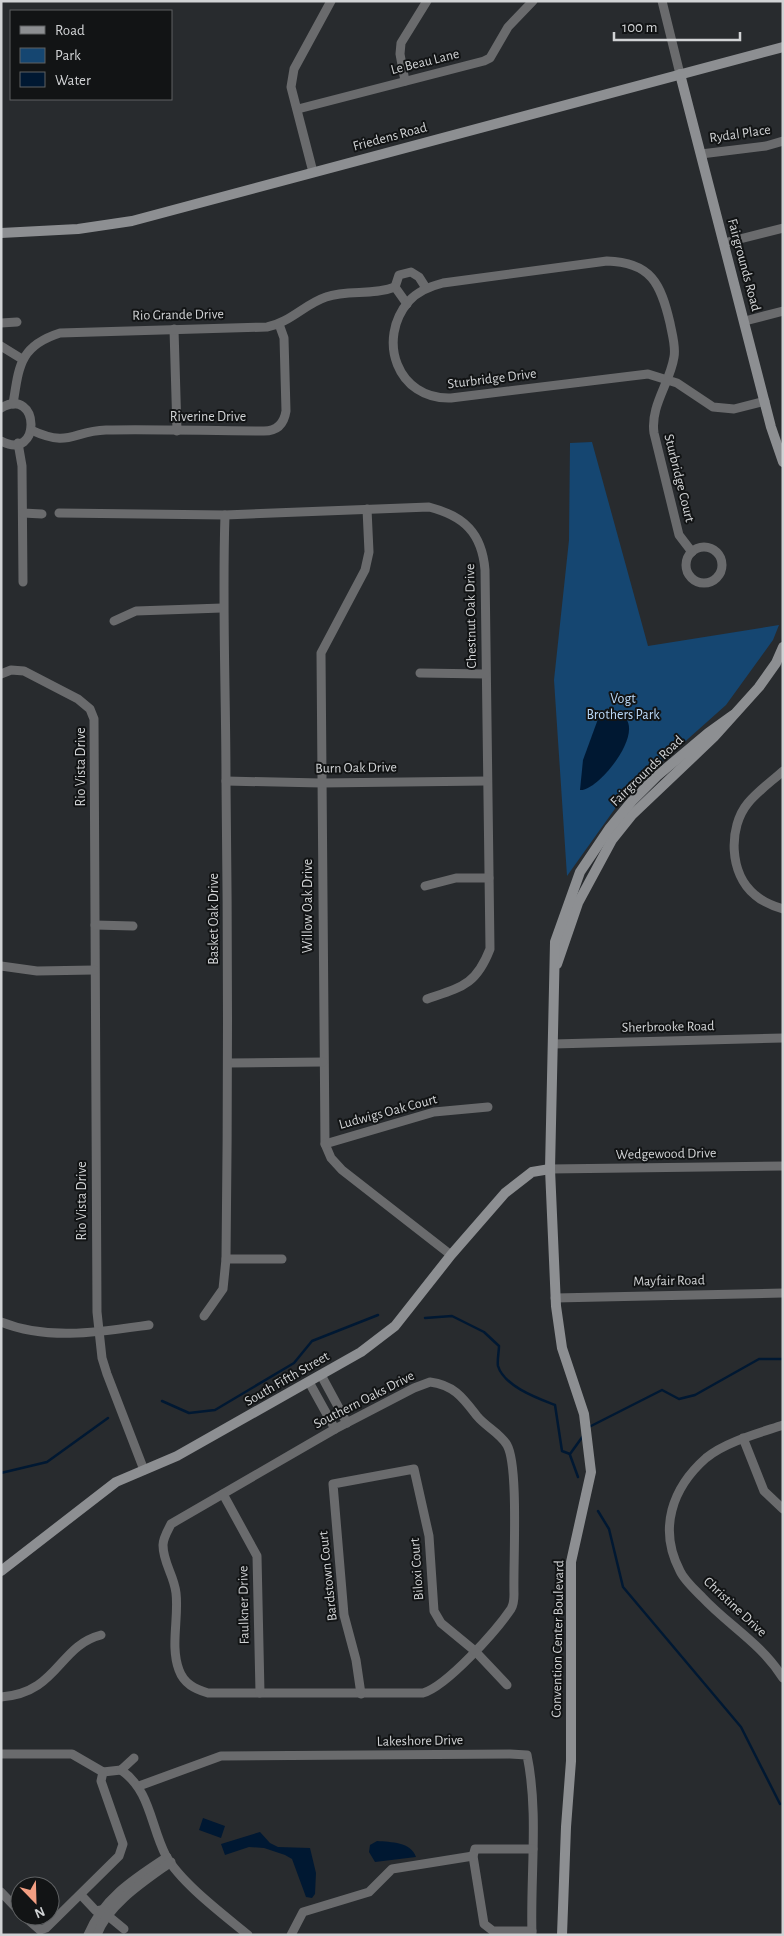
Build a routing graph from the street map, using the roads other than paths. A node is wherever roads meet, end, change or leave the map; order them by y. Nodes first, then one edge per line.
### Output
1 (331, 1) edge
2 (427, 1) edge
3 (533, 1) edge
4 (662, 1) edge
5 (783, 47) edge
6 (680, 74) junction
7 (406, 81) junction
8 (298, 109) junction
9 (783, 140) edge
10 (701, 154) junction
11 (313, 172) junction
12 (783, 228) edge
13 (2, 233) edge
14 (724, 244) junction
15 (426, 288) junction
16 (387, 290) junction
17 (407, 304) junction
18 (783, 311) edge
19 (745, 321) junction
20 (17, 322) dead end
21 (1, 323) edge
22 (279, 324) junction
23 (174, 329) junction
24 (1, 346) edge
25 (22, 359) junction
26 (667, 379) junction
27 (765, 401) junction
28 (13, 404) junction
29 (1, 408) edge
30 (31, 430) junction
31 (178, 431) junction
32 (1, 440) edge
33 (18, 443) junction
34 (783, 462) edge
35 (367, 509) junction
36 (23, 513) junction
37 (59, 513) dead end
38 (42, 514) dead end
39 (225, 515) junction
40 (692, 552) junction
41 (23, 582) dead end
42 (222, 608) junction
43 (114, 621) dead end
44 (783, 647) edge
45 (420, 673) dead end
46 (1, 674) edge
47 (485, 674) junction
48 (783, 771) edge
49 (226, 780) junction
50 (486, 781) junction
51 (321, 783) junction
52 (489, 878) junction
53 (425, 886) dead end
54 (783, 909) edge
55 (95, 925) junction
56 (133, 926) dead end
57 (1, 966) edge
58 (94, 970) junction
59 (428, 1000) dead end
60 (783, 1038) edge
61 (553, 1044) junction
62 (323, 1062) junction
63 (228, 1063) junction
64 (488, 1107) dead end
65 (325, 1144) junction
66 (783, 1166) edge
67 (550, 1170) junction
68 (451, 1255) junction
69 (282, 1259) dead end
70 (226, 1260) junction
71 (783, 1293) edge
72 (555, 1298) junction
73 (204, 1316) dead end
74 (1, 1322) edge
75 (149, 1324) dead end
76 (99, 1332) junction
77 (321, 1375) junction
78 (308, 1382) junction
79 (347, 1423) junction
80 (783, 1425) edge
81 (335, 1430) junction
82 (743, 1438) junction
83 (144, 1470) junction
84 (333, 1484) joint
85 (223, 1494) junction
86 (783, 1508) edge
87 (1, 1571) edge
88 (101, 1634) dead end
89 (475, 1651) junction
90 (783, 1678) edge
91 (507, 1685) dead end
92 (260, 1693) junction
93 (361, 1694) junction
94 (1, 1698) edge
95 (1, 1754) edge
96 (134, 1758) dead end
97 (121, 1770) junction
98 (103, 1772) junction
99 (140, 1786) junction
100 (533, 1849) junction
101 (473, 1856) junction
102 (169, 1859) junction
103 (1, 1892) edge
104 (81, 1895) junction
105 (10, 1901) edge
106 (101, 1910) junction
107 (60, 1915) edge
108 (109, 1915) junction
109 (33, 1926) edge
110 (48, 1926) edge
111 (124, 1929) dead end
112 (532, 1933) edge
113 (88, 1935) edge
114 (97, 1935) edge
115 (248, 1935) edge
116 (290, 1935) edge
117 (562, 1935) edge

1 - 8 street
2 - 7 street
3 - 7 street, Le Beau Lane
4 - 6 street
5 - 6 street, Friedens Road
6 - 10 street, Fairgrounds Road
6 - 11 street, Friedens Road
7 - 8 street, Le Beau Lane
8 - 11 street
9 - 10 street, Rydal Place
10 - 14 street, Fairgrounds Road
11 - 13 street, Friedens Road
12 - 14 street
14 - 19 street, Fairgrounds Road
15 - 16 street
15 - 17 street, Sturbridge Drive
15 - 26 street, Sturbridge Drive
16 - 17 street
16 - 22 street, Rio Grande Drive
17 - 26 street, Sturbridge Drive
18 - 19 street
19 - 27 street, Fairgrounds Road
20 - 21 street
22 - 23 street, Rio Grande Drive
22 - 31 street, Riverine Drive
23 - 25 street, Rio Grande Drive
23 - 31 street
24 - 25 street
25 - 28 street
26 - 27 street, Sturbridge Drive
26 - 40 street, Sturbridge Court
27 - 34 street, Fairgrounds Road
28 - 29 street
28 - 30 street
30 - 31 street, Riverine Drive
30 - 33 street
32 - 33 street
33 - 36 street
35 - 39 street, Chestnut Oak Drive
35 - 47 street, Chestnut Oak Drive
35 - 51 street, Willow Oak Drive
36 - 38 street
36 - 41 street
37 - 39 street, Chestnut Oak Drive
39 - 42 street, Basket Oak Drive
40 - 40 street
42 - 43 street
42 - 49 street, Basket Oak Drive
44 - 61 street, Fairgrounds Road
45 - 47 street
46 - 55 street, Rio Vista Drive
47 - 50 street, Chestnut Oak Drive
48 - 54 street
49 - 51 street, Burn Oak Drive
49 - 63 street, Basket Oak Drive
50 - 51 street, Burn Oak Drive
50 - 52 street, Chestnut Oak Drive
51 - 62 street, Willow Oak Drive
52 - 53 street
52 - 59 street, Chestnut Oak Drive
55 - 56 street
55 - 58 street, Rio Vista Drive
57 - 58 street
58 - 76 street, Rio Vista Drive
60 - 61 street, Sherbrooke Road
61 - 67 street, Fairgrounds Road
62 - 63 street
62 - 65 street, Willow Oak Drive
63 - 70 street, Basket Oak Drive
64 - 65 street, Ludwigs Oak Court
65 - 68 street, Willow Oak Drive
66 - 67 street, Wedgewood Drive
67 - 68 street, South Fifth Street
67 - 72 street, Convention Center Boulevard
68 - 77 street, South Fifth Street
69 - 70 street
70 - 73 street, Basket Oak Drive
71 - 72 street, Mayfair Road
72 - 117 street, Convention Center Boulevard
74 - 76 street
75 - 76 street
76 - 83 street, Rio Vista Drive
77 - 78 street, South Fifth Street
77 - 79 street
78 - 81 street
78 - 83 street, South Fifth Street
79 - 81 street, Southern Oaks Drive
79 - 89 street, Southern Oaks Drive
80 - 82 street, Christine Drive
81 - 85 street, Southern Oaks Drive
82 - 86 street
82 - 90 street, Christine Drive
83 - 87 street, South Fifth Street
84 - 89 street, Biloxi Court
84 - 93 street, Bardstown Court
85 - 92 street, Faulkner Drive
85 - 92 street, Southern Oaks Drive
88 - 94 street
89 - 91 street, Biloxi Court
89 - 93 street, Southern Oaks Drive
92 - 93 street, Southern Oaks Drive
95 - 98 street
96 - 97 street
97 - 98 street
97 - 99 street
98 - 104 street
99 - 100 street, Lakeshore Drive
99 - 102 street
100 - 101 street
100 - 112 street, Lakeshore Drive
101 - 112 street
101 - 116 street
102 - 106 street
102 - 108 street
102 - 115 street
103 - 105 street
104 - 106 street
104 - 107 street
106 - 108 street
106 - 113 street
108 - 111 street
108 - 114 street
109 - 110 street

